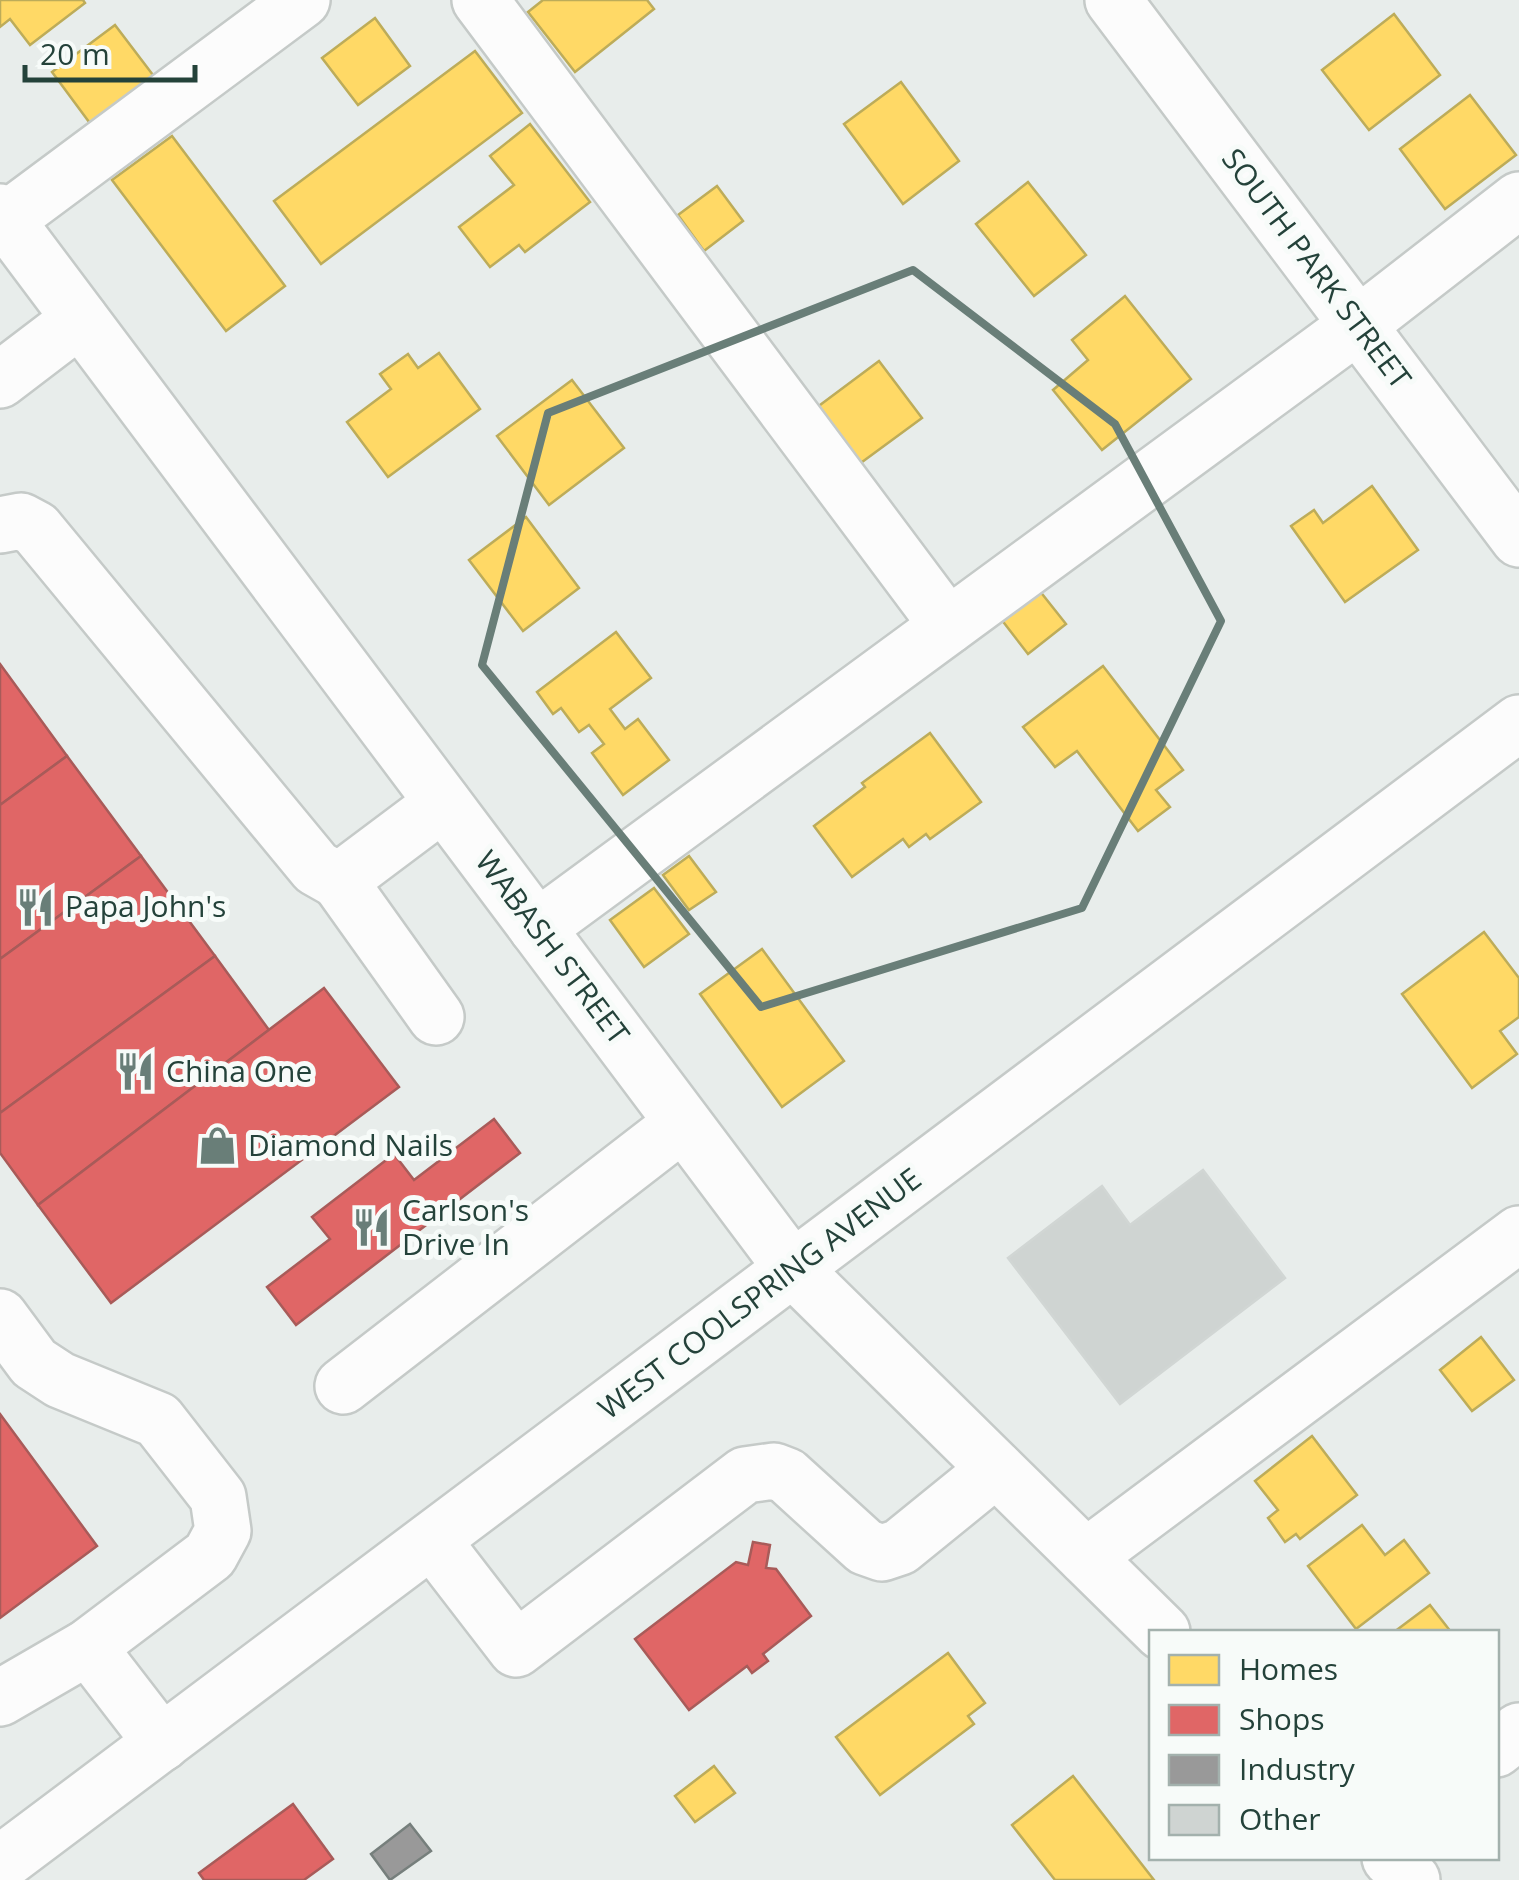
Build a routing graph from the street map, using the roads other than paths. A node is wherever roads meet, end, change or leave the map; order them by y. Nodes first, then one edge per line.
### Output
1 (302, 0) edge
2 (480, 0) edge
3 (1113, 0) edge
4 (1519, 200) edge
5 (3, 216) edge
6 (80, 320) junction
7 (1358, 325) junction
8 (0, 380) edge
9 (0, 525) edge
10 (1519, 539) edge
11 (948, 626) junction
12 (1519, 723) edge
13 (443, 803) junction
14 (339, 881) junction
15 (537, 928) junction
16 (436, 1017) dead end
17 (683, 1123) junction
18 (1519, 1234) edge
19 (793, 1269) junction
20 (0, 1317) edge
21 (343, 1386) dead end
22 (996, 1469) junction
23 (432, 1540) junction
24 (1086, 1558) junction
25 (1160, 1630) edge
26 (88, 1647) junction
27 (0, 1698) edge
28 (162, 1743) junction
29 (1392, 1860) edge
30 (0, 1864) edge
31 (1412, 1880) edge

1 - 5 street
2 - 11 street
3 - 7 street, SOUTH PARK STREET
4 - 7 street
5 - 6 street, WABASH STREET
6 - 8 street
6 - 13 street, WABASH STREET
7 - 10 street, SOUTH PARK STREET
7 - 11 street
9 - 14 street
11 - 15 street
12 - 19 street, WEST COOLSPRING AVENUE
13 - 14 street
13 - 15 street, WABASH STREET
14 - 16 street
15 - 17 street, WABASH STREET
17 - 19 street, WABASH STREET
17 - 21 street
18 - 24 street
19 - 22 street, WABASH STREET
19 - 23 street, WEST COOLSPRING AVENUE
20 - 26 street
22 - 23 street
22 - 24 street, WABASH STREET
23 - 28 street, WEST COOLSPRING AVENUE
24 - 25 street, WABASH STREET
26 - 27 street
26 - 28 street
28 - 30 street, WEST COOLSPRING AVENUE
29 - 31 street

